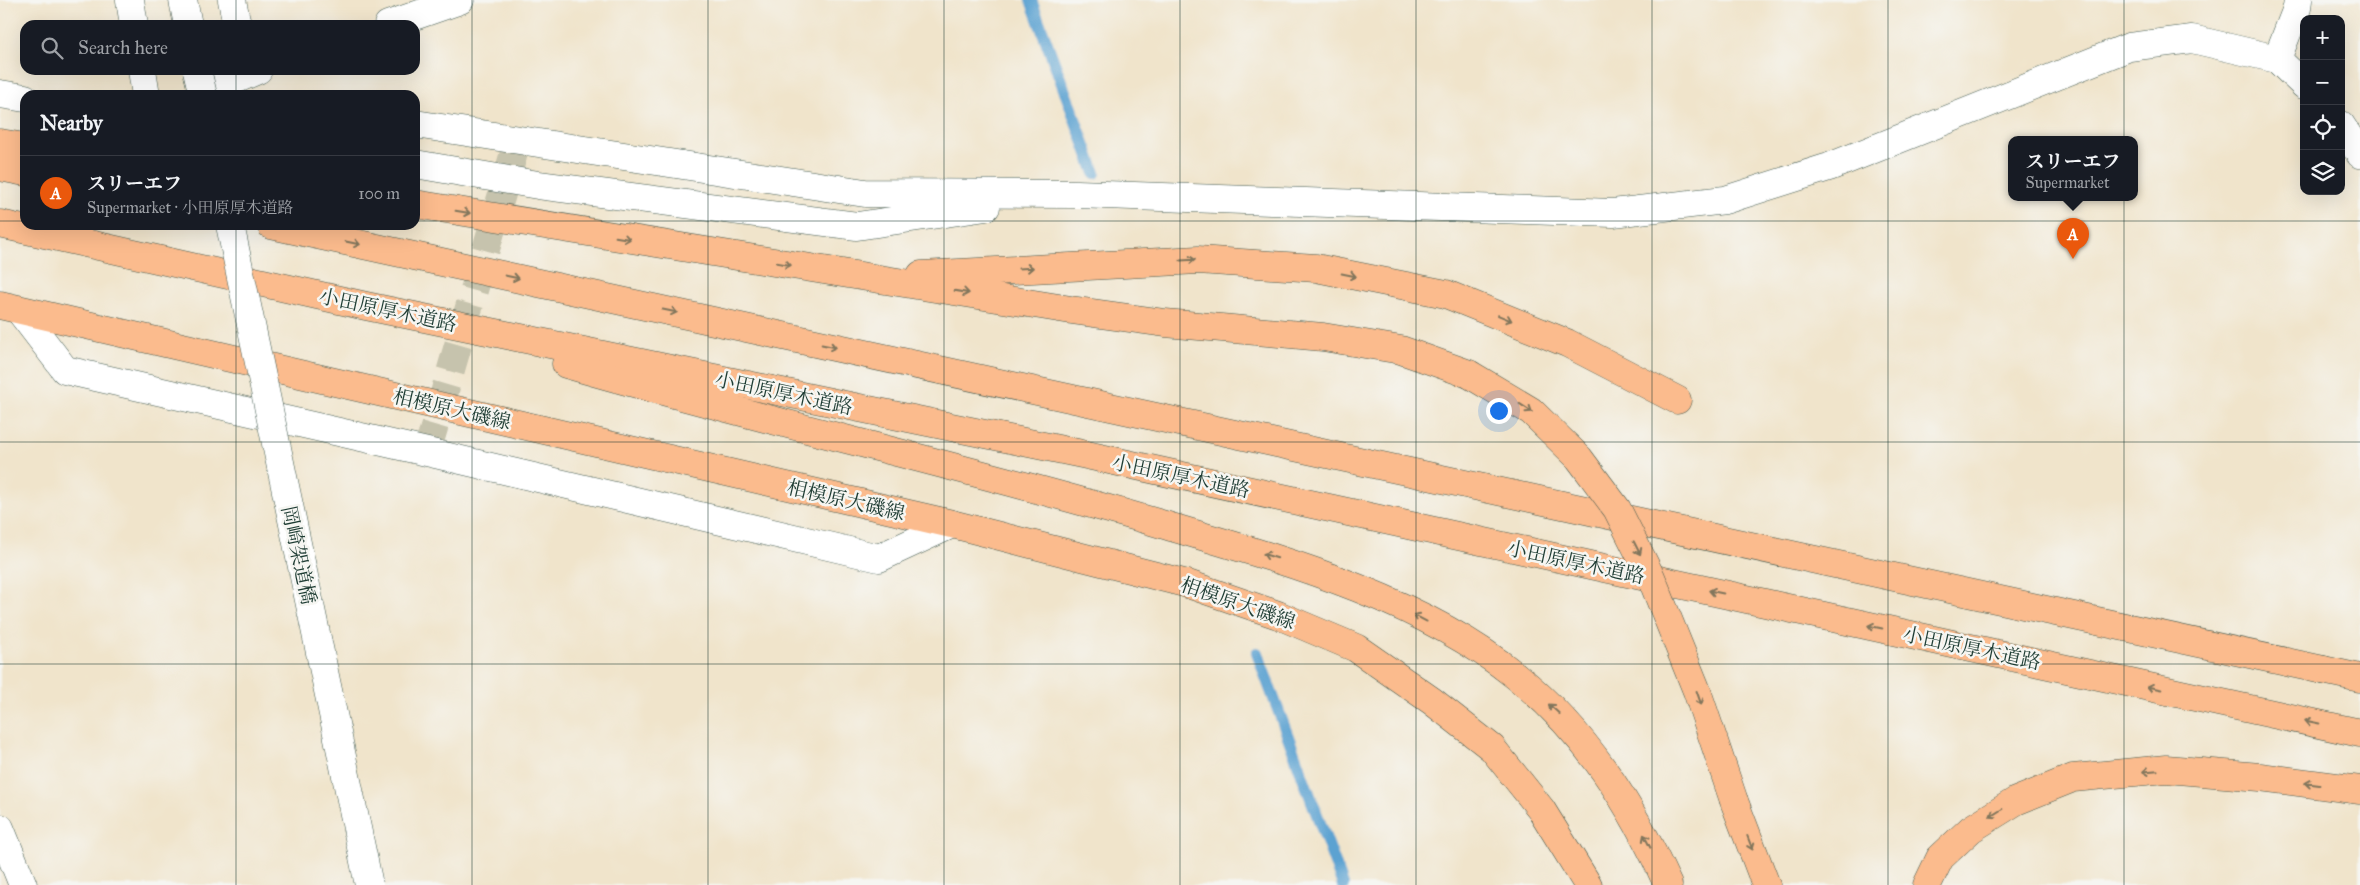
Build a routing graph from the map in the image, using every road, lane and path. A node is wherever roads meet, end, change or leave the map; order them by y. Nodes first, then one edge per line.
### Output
1 (130, 0) edge
2 (183, 0) edge
3 (232, 0) edge
4 (460, 0) edge
5 (2298, 0) edge
6 (133, 20) edge
7 (187, 20) edge
8 (236, 20) edge
9 (402, 20) edge
10 (2277, 59) junction
11 (143, 75) edge
12 (198, 75) edge
13 (253, 77) edge
14 (2300, 81) edge
15 (145, 90) edge
16 (200, 90) edge
17 (215, 90) edge
18 (0, 94) edge
19 (20, 97) edge
20 (420, 125) edge
21 (2345, 131) edge
22 (0, 143) edge
23 (20, 146) edge
24 (2360, 154) edge
25 (420, 165) edge
26 (0, 167) edge
27 (20, 171) edge
28 (1077, 194) junction
29 (420, 205) edge
30 (0, 224) edge
31 (20, 228) edge
32 (27, 230) edge
33 (231, 230) edge
34 (294, 230) edge
35 (872, 278) junction
36 (366, 306) junction
37 (9, 307) edge
38 (1677, 400) dead end
39 (952, 524) junction
40 (2360, 678) edge
41 (2360, 732) edge
42 (2360, 790) edge
43 (0, 828) edge
44 (23, 885) edge
45 (369, 885) edge
46 (1588, 885) edge
47 (1668, 885) edge
48 (1766, 885) edge
49 (1927, 885) edge

1 - 6 street
2 - 7 street
3 - 8 street
4 - 9 street
5 - 10 street
10 - 14 street
10 - 28 street
11 - 15 street
12 - 16 street, bridge
13 - 17 street
18 - 19 street
20 - 28 street
21 - 24 street
22 - 23 main road
25 - 28 street
26 - 27 main road
29 -> 35 main road
30 - 31 main road, 小田原厚木道路
32 - 36 main road, 小田原厚木道路
33 - 45 street, 岡崎架道橋, bridge
34 -> 40 main road
35 -> 38 main road
35 -> 48 main road, bridge
41 -> 36 main road, 小田原厚木道路
47 -> 36 main road
37 - 39 main road, 相模原大磯線
37 - 39 street
39 - 46 main road, 相模原大磯線
42 -> 49 main road
43 - 44 street

